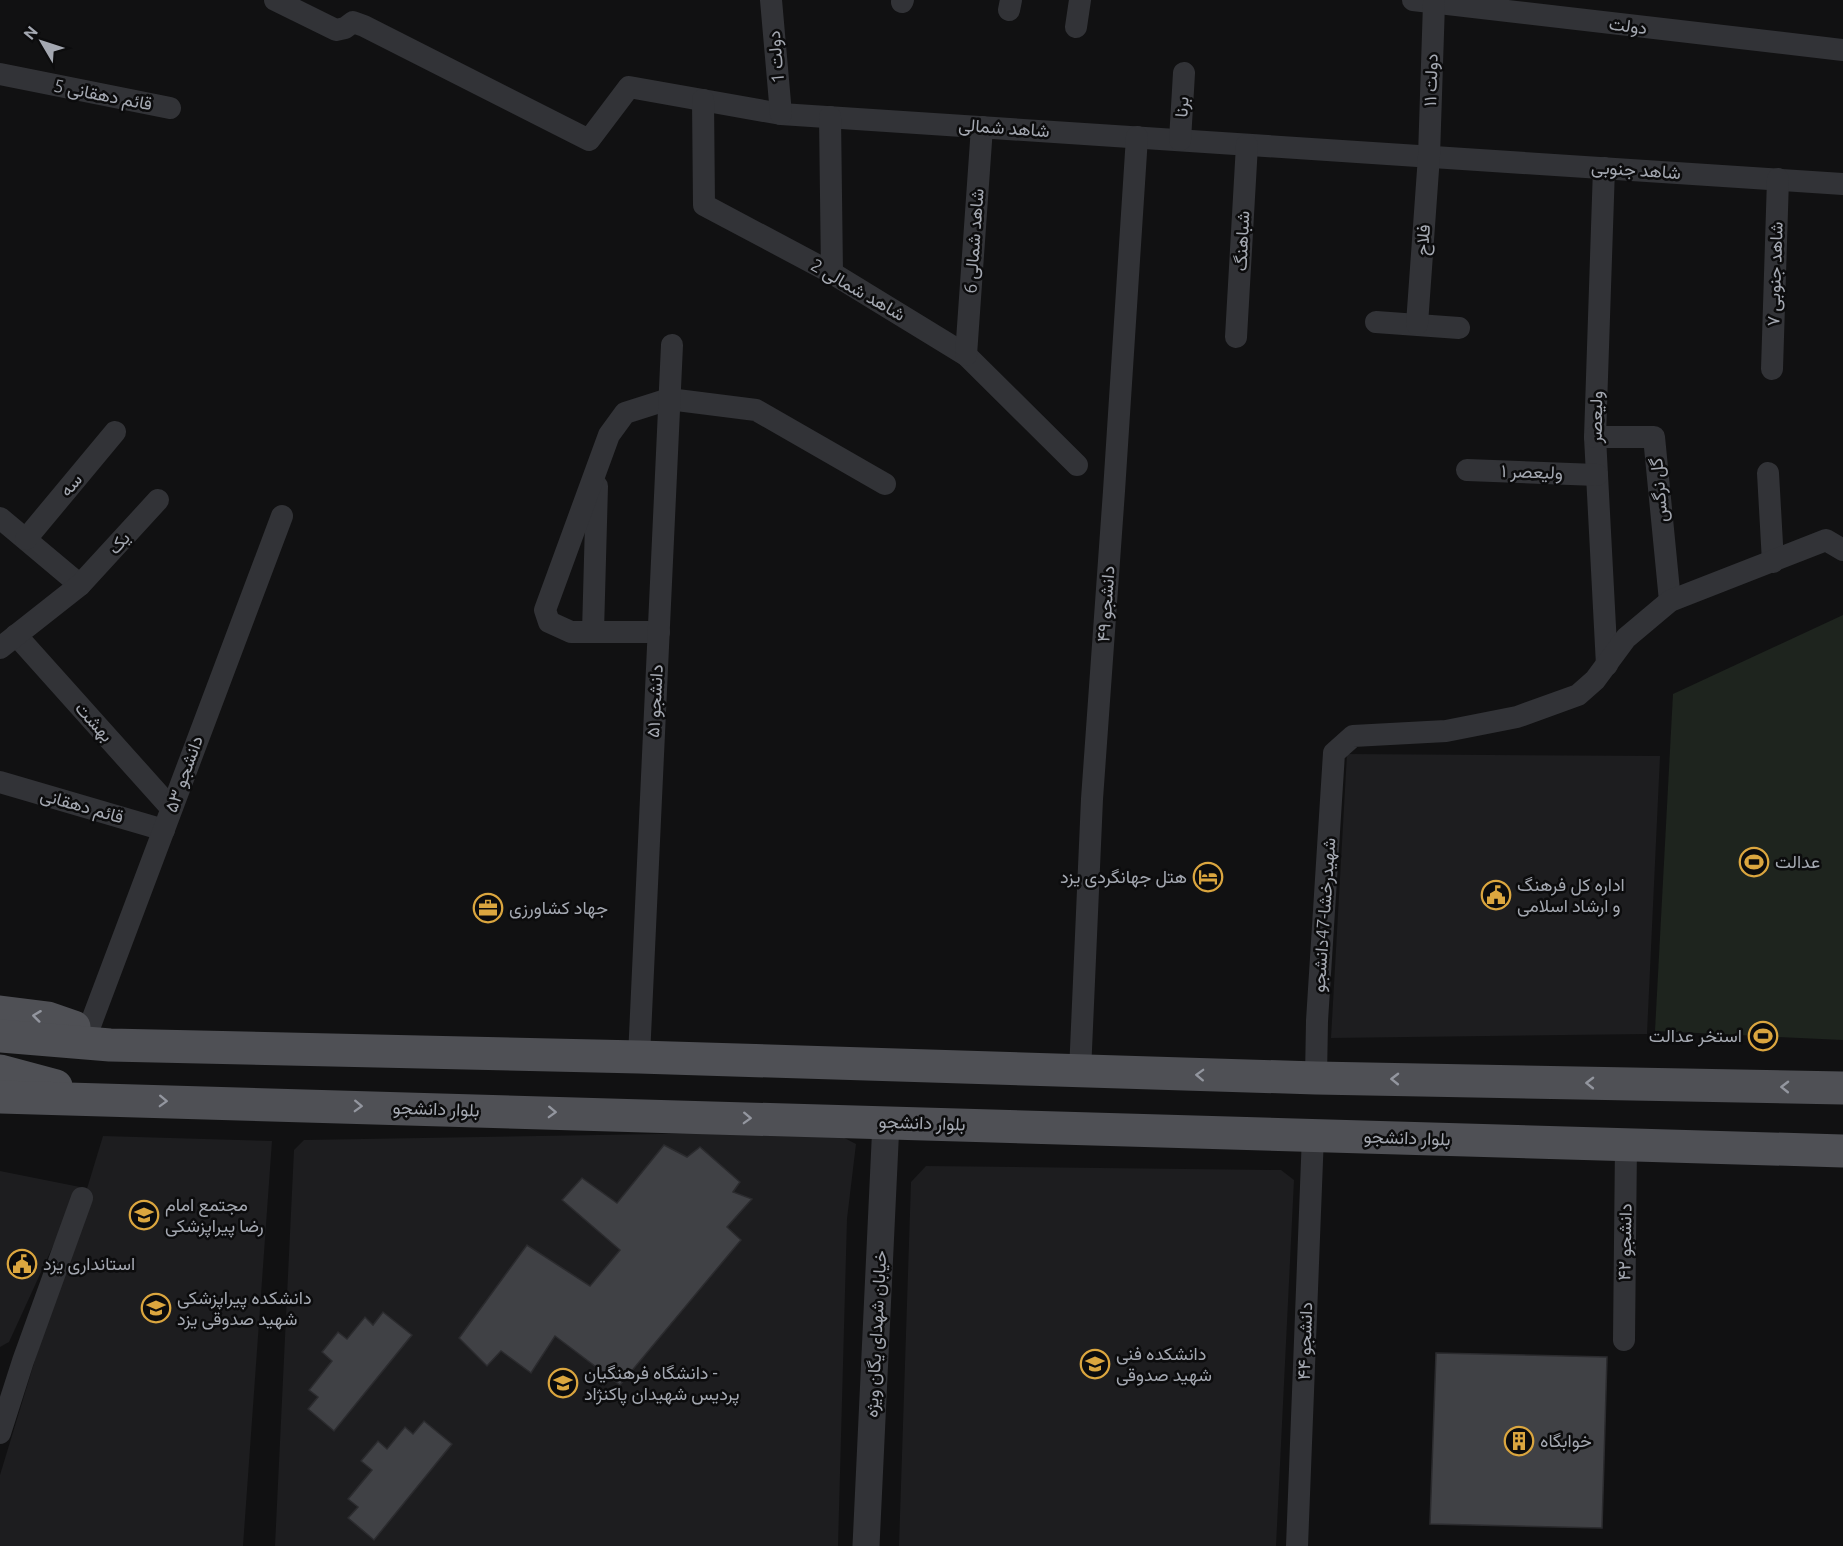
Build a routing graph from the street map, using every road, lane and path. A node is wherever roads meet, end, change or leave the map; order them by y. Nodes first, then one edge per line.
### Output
1 (771, 0) edge
2 (1080, 0) edge
3 (1423, 2) edge
4 (282, 4) edge
5 (1517, 7) edge
6 (1076, 27) dead end
7 (1843, 51) edge
8 (1184, 73) dead end
9 (0, 74) edge
10 (703, 100) junction
11 (170, 108) dead end
12 (781, 114) junction
13 (830, 117) junction
14 (982, 127) junction
15 (1137, 137) junction
16 (1180, 140) junction
17 (1247, 144) junction
18 (1429, 156) junction
19 (1604, 168) junction
20 (1778, 179) junction
21 (1843, 184) edge
22 (832, 273) junction
23 (1376, 322) dead end
24 (1417, 324) junction
25 (1459, 328) dead end
26 (1236, 338) dead end
27 (672, 345) dead end
28 (966, 355) junction
29 (1772, 369) dead end
30 (669, 399) junction
31 (115, 432) dead end
32 (1595, 437) junction
33 (1077, 465) dead end
34 (598, 466) junction
35 (1467, 470) dead end
36 (1768, 473) dead end
37 (1597, 475) junction
38 (885, 484) dead end
39 (158, 500) dead end
40 (282, 516) dead end
41 (0, 518) edge
42 (26, 539) junction
43 (1834, 545) edge
44 (1773, 562) junction
45 (80, 585) junction
46 (1670, 601) junction
47 (593, 632) junction
48 (659, 632) junction
49 (8, 641) edge
50 (1607, 665) junction
51 (0, 782) edge
52 (168, 819) junction
53 (0, 1012) edge
54 (0, 1036) edge
55 (99, 1038) junction
56 (639, 1057) junction
57 (0, 1071) edge
58 (1080, 1072) junction
59 (1316, 1078) junction
60 (1843, 1088) edge
61 (0, 1097) edge
62 (104, 1099) junction
63 (886, 1122) junction
64 (1313, 1135) junction
65 (1626, 1144) junction
66 (1843, 1151) edge
67 (82, 1198) dead end
68 (1624, 1340) dead end
69 (0, 1433) edge
70 (866, 1546) edge
71 (1297, 1546) edge

1 - 12 street, دولت 1
2 - 6 street
3 - 5 street, دولت
3 - 18 street, دولت ۱۱
4 - 10 street, شاهد شمالی
5 - 7 street, دولت
8 - 16 street, برنا
9 - 11 street, قائم دهقانی 5
10 - 12 street, شاهد شمالی
10 - 22 street, شاهد شمالی 2
12 - 13 street, شاهد شمالی
13 - 14 street, شاهد شمالی
13 - 22 street
14 - 15 street, شاهد شمالی
14 - 28 street, شاهد شمالی 6
15 - 16 street, شاهد شمالی
15 - 58 street, دانشجو ۴۹
16 - 17 street, شاهد شمالی
17 - 18 street, شاهد شمالی
17 - 26 street, شباهنگ
18 - 19 street, شاهد جنوبی
18 - 24 street, فلاح
19 - 20 street, شاهد جنوبی
19 - 32 street, ولیعصر
20 - 21 street, شاهد جنوبی
20 - 29 street, شاهد جنوبی ۷
22 - 28 street, شاهد شمالی 2
23 - 24 street
24 - 25 street
27 - 30 street, دانشجو ۵۱
28 - 33 street, شاهد شمالی 2
30 - 34 street
30 - 38 street
30 - 48 street, دانشجو ۵۱
31 - 42 street, سه
32 - 37 street, ولیعصر
32 - 46 street, گل نرگس
34 - 47 street
34 - 47 street
35 - 37 street, ولیعصر ۱
36 - 44 street
37 - 50 street, ولیعصر
39 - 45 street, یک
40 - 52 street, دانشجو ۵۳
41 - 42 street
42 - 45 street
43 - 44 street
44 - 46 street
45 - 49 street, یک
46 - 50 street
47 - 48 street
48 - 56 street, دانشجو ۵۱
49 - 52 street, بهشت
50 - 59 street, شهیدرخشا-47دانشجو
51 - 52 street, قائم دهقانی
52 - 55 street, دانشجو ۵۳
55 -> 53 main road
54 - 55 main road
55 - 56 main road
56 - 58 main road
57 - 62 main road
59 -> 58 main road
60 -> 59 main road
61 - 62 main road, بلوار دانشجو
62 -> 63 main road, بلوار دانشجو
63 - 64 main road, بلوار دانشجو
63 - 70 street, خیابان شهدای یگان ویژه
64 - 65 main road, بلوار دانشجو
64 - 71 street, دانشجو ۴۴
65 - 66 main road, بلوار دانشجو
65 - 68 street, دانشجو ۴۲
67 - 69 street

